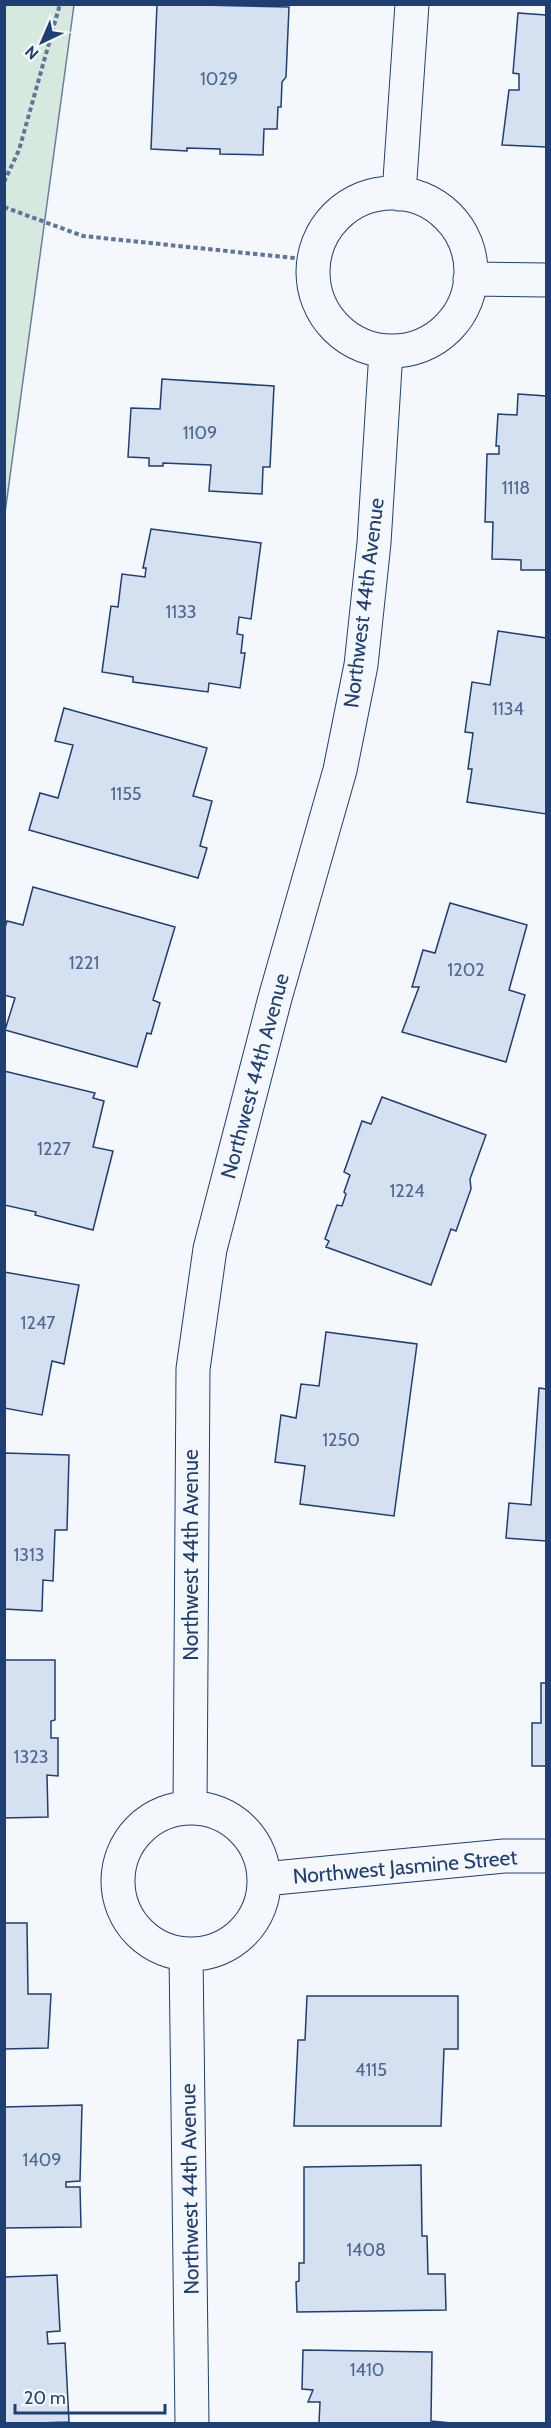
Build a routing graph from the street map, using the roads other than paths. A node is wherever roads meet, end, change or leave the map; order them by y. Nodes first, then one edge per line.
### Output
1 (412, 4) edge
2 (399, 194) junction
3 (470, 279) junction
4 (546, 280) edge
5 (386, 351) junction
6 (190, 1808) junction
7 (546, 1856) edge
8 (264, 1879) junction
9 (186, 1953) junction
10 (192, 2424) edge

1 - 2 street
2 - 3 street
2 - 5 street
3 - 4 street
3 - 5 street
5 - 6 street, Northwest 44th Avenue
6 - 8 street
6 - 9 street
7 - 8 street, Northwest Jasmine Street
8 - 9 street
9 - 10 street, Northwest 44th Avenue

